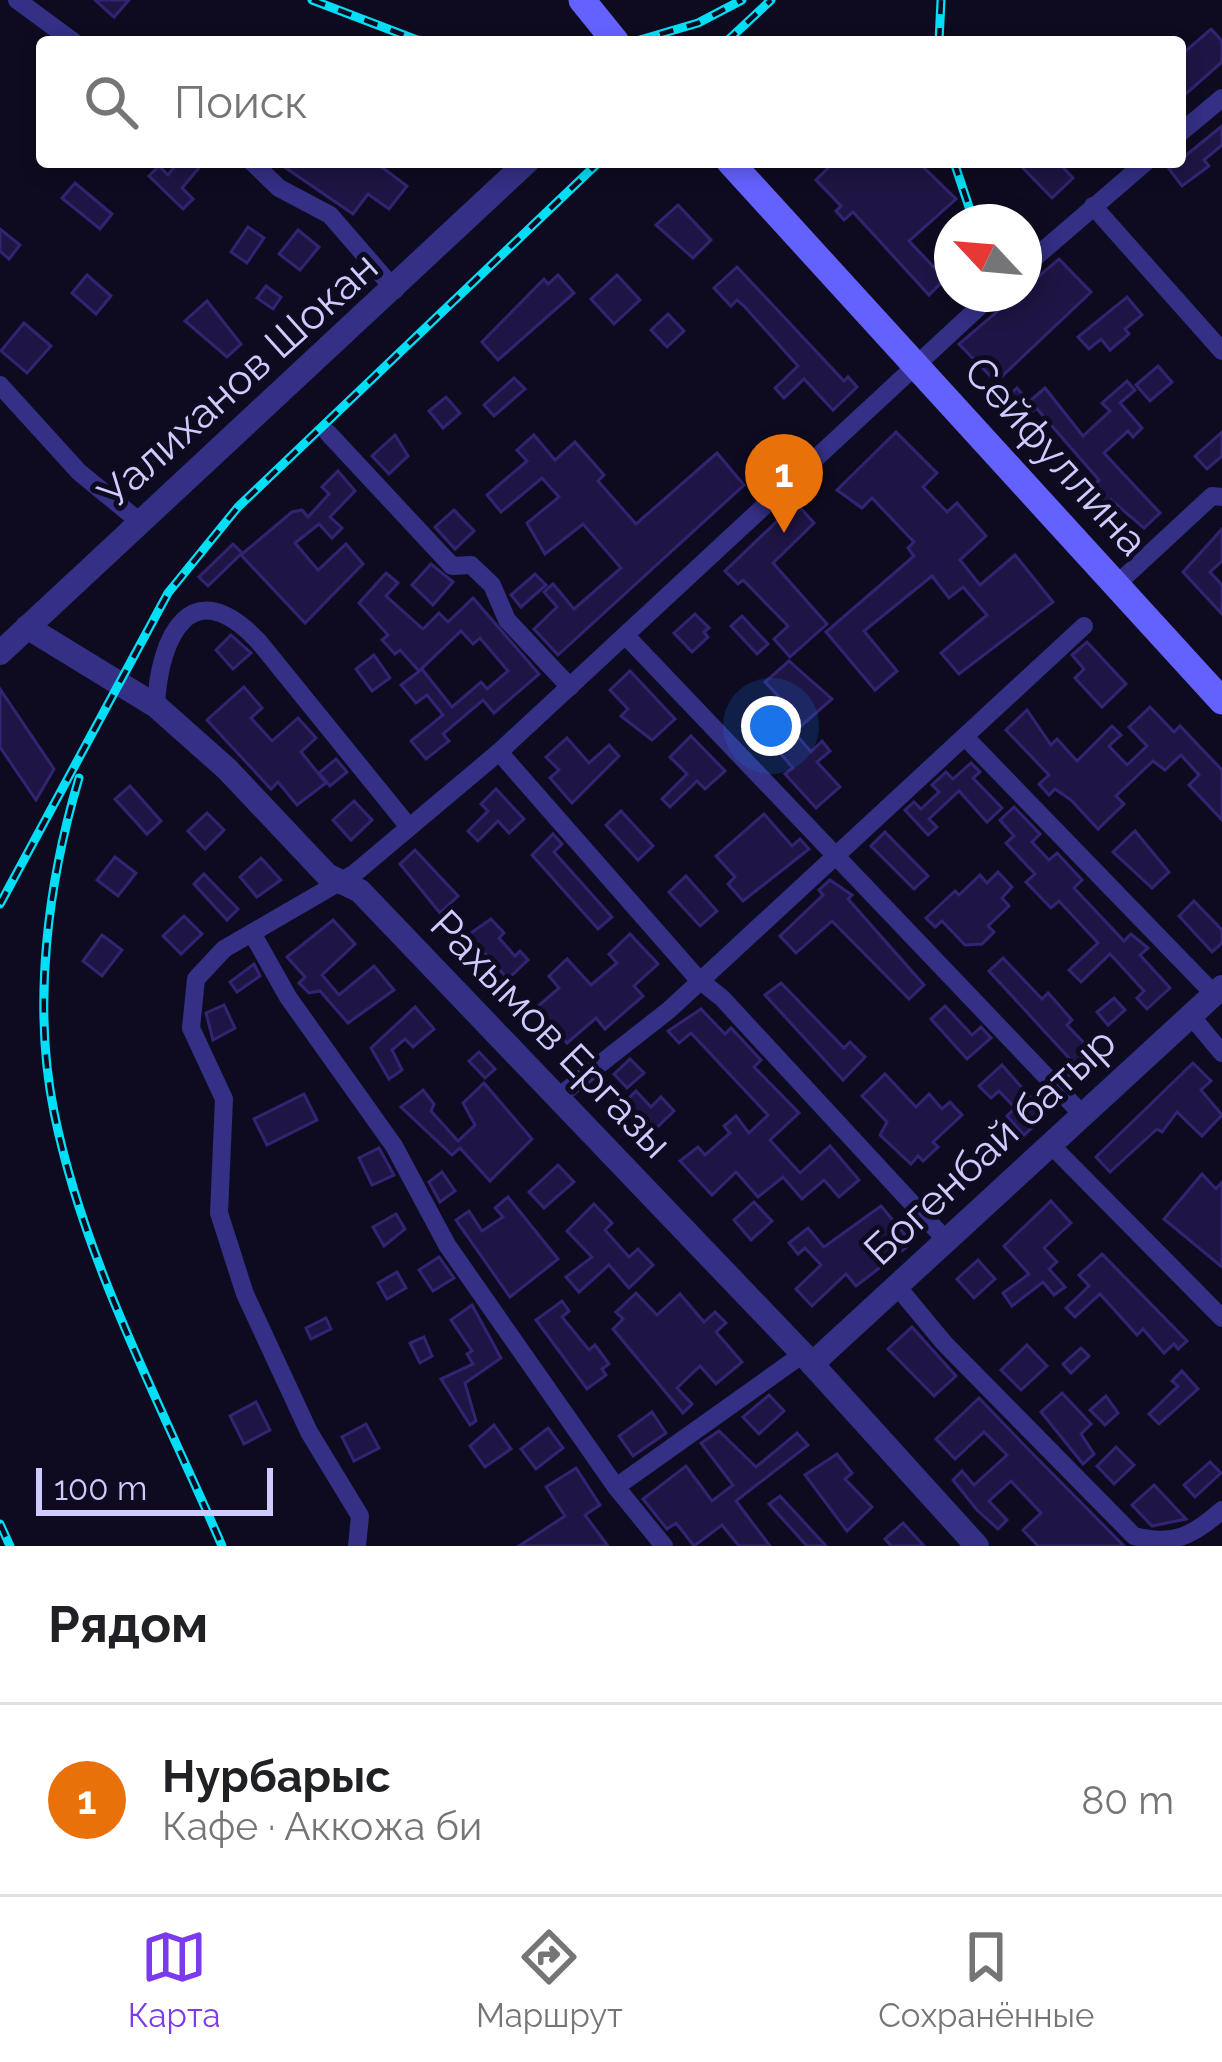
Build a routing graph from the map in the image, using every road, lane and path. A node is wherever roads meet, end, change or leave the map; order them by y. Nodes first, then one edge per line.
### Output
1 (17, 0) edge
2 (582, 0) edge
3 (66, 36) edge
4 (611, 36) edge
5 (1222, 98) edge
6 (1186, 128) edge
7 (259, 168) edge
8 (521, 168) edge
9 (736, 168) edge
10 (1139, 168) edge
11 (1093, 206) junction
12 (1042, 251) edge
13 (395, 290) junction
14 (972, 312) edge
15 (1222, 351) edge
16 (915, 362) junction
17 (0, 386) edge
18 (328, 433) dead end
19 (1222, 497) edge
20 (140, 522) junction
21 (1116, 585) junction
22 (1084, 626) dead end
23 (27, 627) junction
24 (627, 637) junction
25 (0, 653) edge
26 (570, 687) junction
27 (1222, 701) edge
28 (156, 706) junction
29 (967, 739) junction
30 (499, 752) junction
31 (409, 827) junction
32 (836, 853) junction
33 (340, 881) junction
34 (252, 933) junction
35 (698, 980) junction
36 (1218, 991) edge
37 (1191, 1016) junction
38 (1222, 1053) edge
39 (558, 1097) junction
40 (1081, 1113) junction
41 (1049, 1143) junction
42 (945, 1239) junction
43 (896, 1285) junction
44 (1222, 1318) edge
45 (807, 1359) junction
46 (616, 1487) junction
47 (1222, 1510) edge
48 (1155, 1545) edge
49 (357, 1546) edge
50 (664, 1546) edge
51 (977, 1546) edge

1 - 3 street
2 - 4 main road
5 - 6 street
7 - 13 street
8 - 13 street, Уалиханов Шокан
9 - 16 main road, Сейфуллина
10 - 11 street
11 - 12 street
11 - 15 street
13 - 20 street, Уалиханов Шокан
14 - 16 street
16 - 21 main road, Сейфуллина
16 - 24 street
17 - 20 street
18 - 26 street
19 - 21 street
20 - 23 street, Уалиханов Шокан
21 - 27 main road, Сейфуллина
22 - 29 street
23 - 25 street, Уалиханов Шокан
23 - 28 street, Рахымов Ергазы
24 - 26 street
24 - 32 street
26 - 30 street
28 - 31 street
28 - 33 street, Рахымов Ергазы
29 - 32 street
29 - 36 street
30 - 31 street
30 - 35 street
31 - 33 street
32 - 35 street
32 - 40 street
33 - 34 street
33 - 39 street, Рахымов Ергазы
34 - 46 street
34 - 49 street
35 - 39 street
35 - 42 street
36 - 37 street, Богенбай батыр
37 - 38 street
37 - 40 street, Богенбай батыр
39 - 45 street, Рахымов Ергазы
40 - 41 street, Богенбай батыр
41 - 42 street, Богенбай батыр
41 - 44 street
42 - 43 street, Богенбай батыр
43 - 45 street, Богенбай батыр
43 - 48 street
45 - 46 street
45 - 51 street, Рахымов Ергазы
46 - 50 street
47 - 48 street

